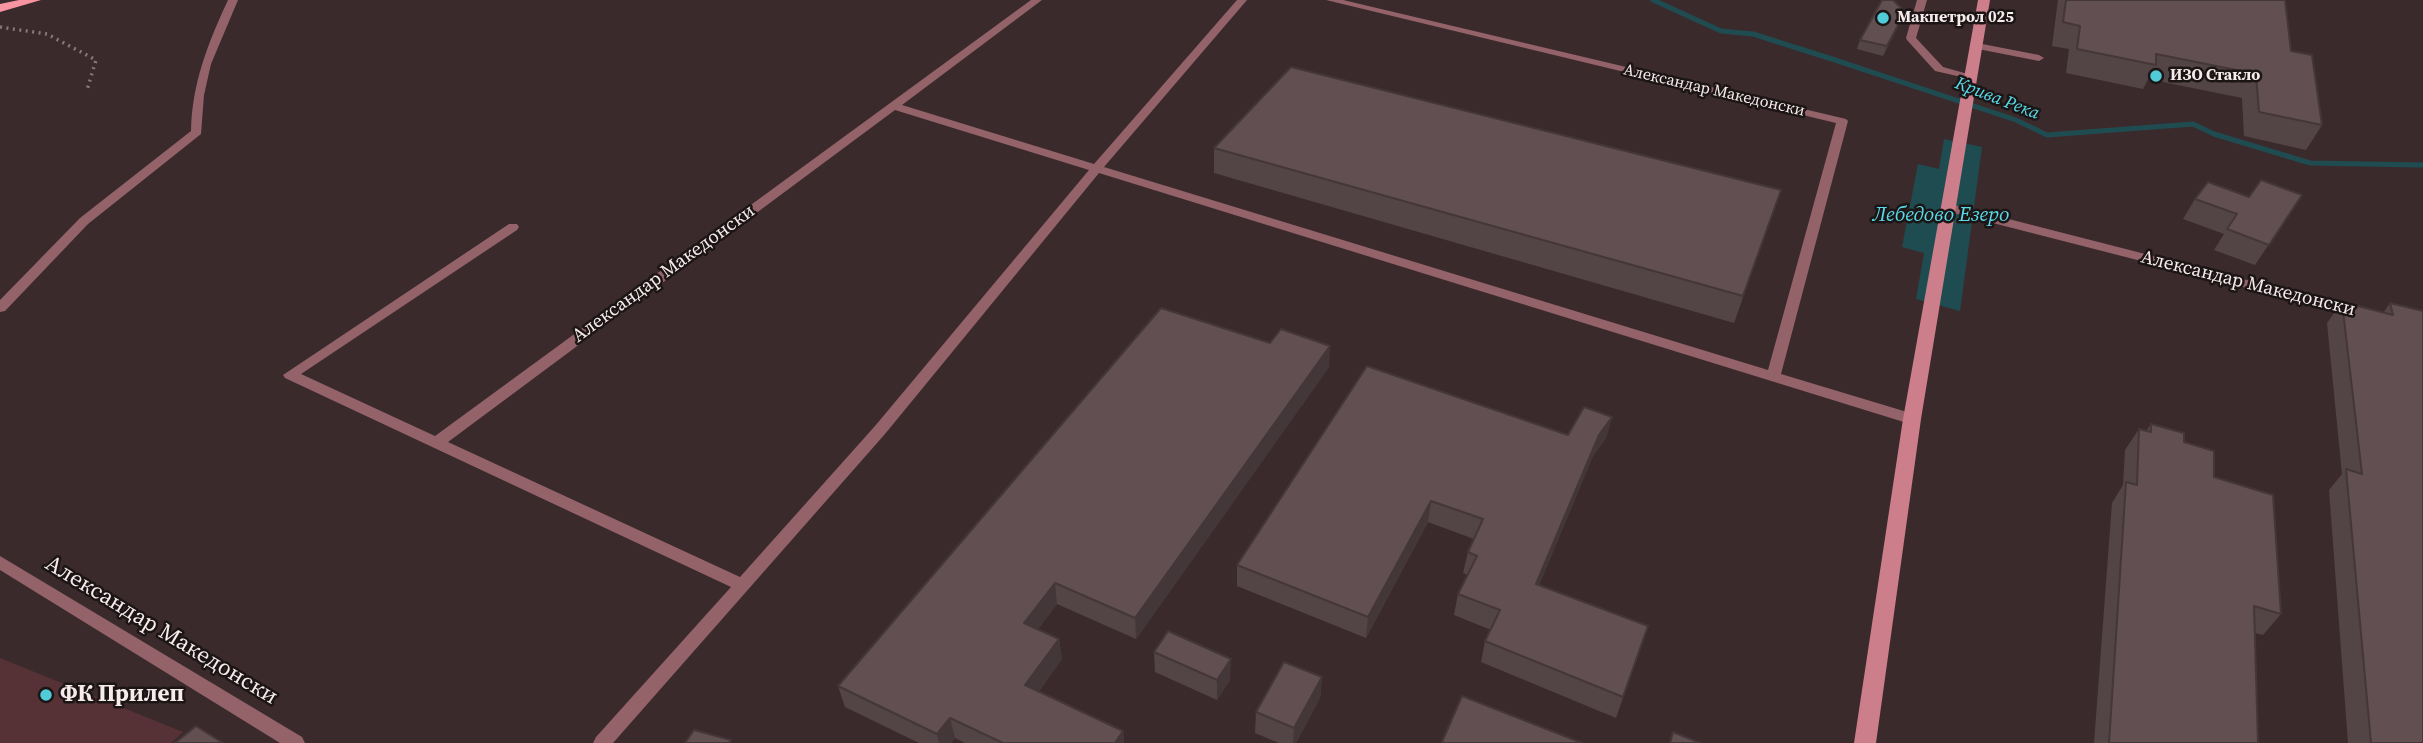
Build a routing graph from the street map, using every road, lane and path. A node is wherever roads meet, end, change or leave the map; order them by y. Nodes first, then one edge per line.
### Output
1 (35, 0) edge
2 (233, 0) edge
3 (1037, 0) edge
4 (1242, 0) edge
5 (1331, 0) edge
6 (1922, 0) edge
7 (1984, 0) edge
8 (0, 8) edge
9 (0, 27) edge
10 (1977, 46) junction
11 (2039, 58) dead end
12 (1971, 78) junction
13 (87, 90) dead end
14 (893, 106) junction
15 (1096, 169) junction
16 (1950, 208) junction
17 (513, 227) dead end
18 (0, 307) edge
19 (2370, 315) edge
20 (1774, 375) junction
21 (1912, 419) junction
22 (436, 443) junction
23 (0, 562) edge
24 (740, 584) junction
25 (296, 743) edge
26 (602, 743) edge
27 (1865, 743) edge

1 - 8 main road
2 - 18 lane
3 - 14 lane, Александар Македонски
4 - 15 lane
5 - 20 lane, Александар Македонски
6 - 12 lane
7 - 10 main road
9 - 13 path
10 - 11 lane
10 - 12 main road
12 - 16 main road
14 - 15 lane
14 - 22 lane, Александар Македонски
15 - 20 lane
15 - 24 lane
16 - 19 lane, Александар Македонски
16 - 21 main road
17 - 22 lane
20 - 21 lane
21 - 27 main road
22 - 24 lane
23 - 25 lane, Александар Македонски
24 - 26 lane

